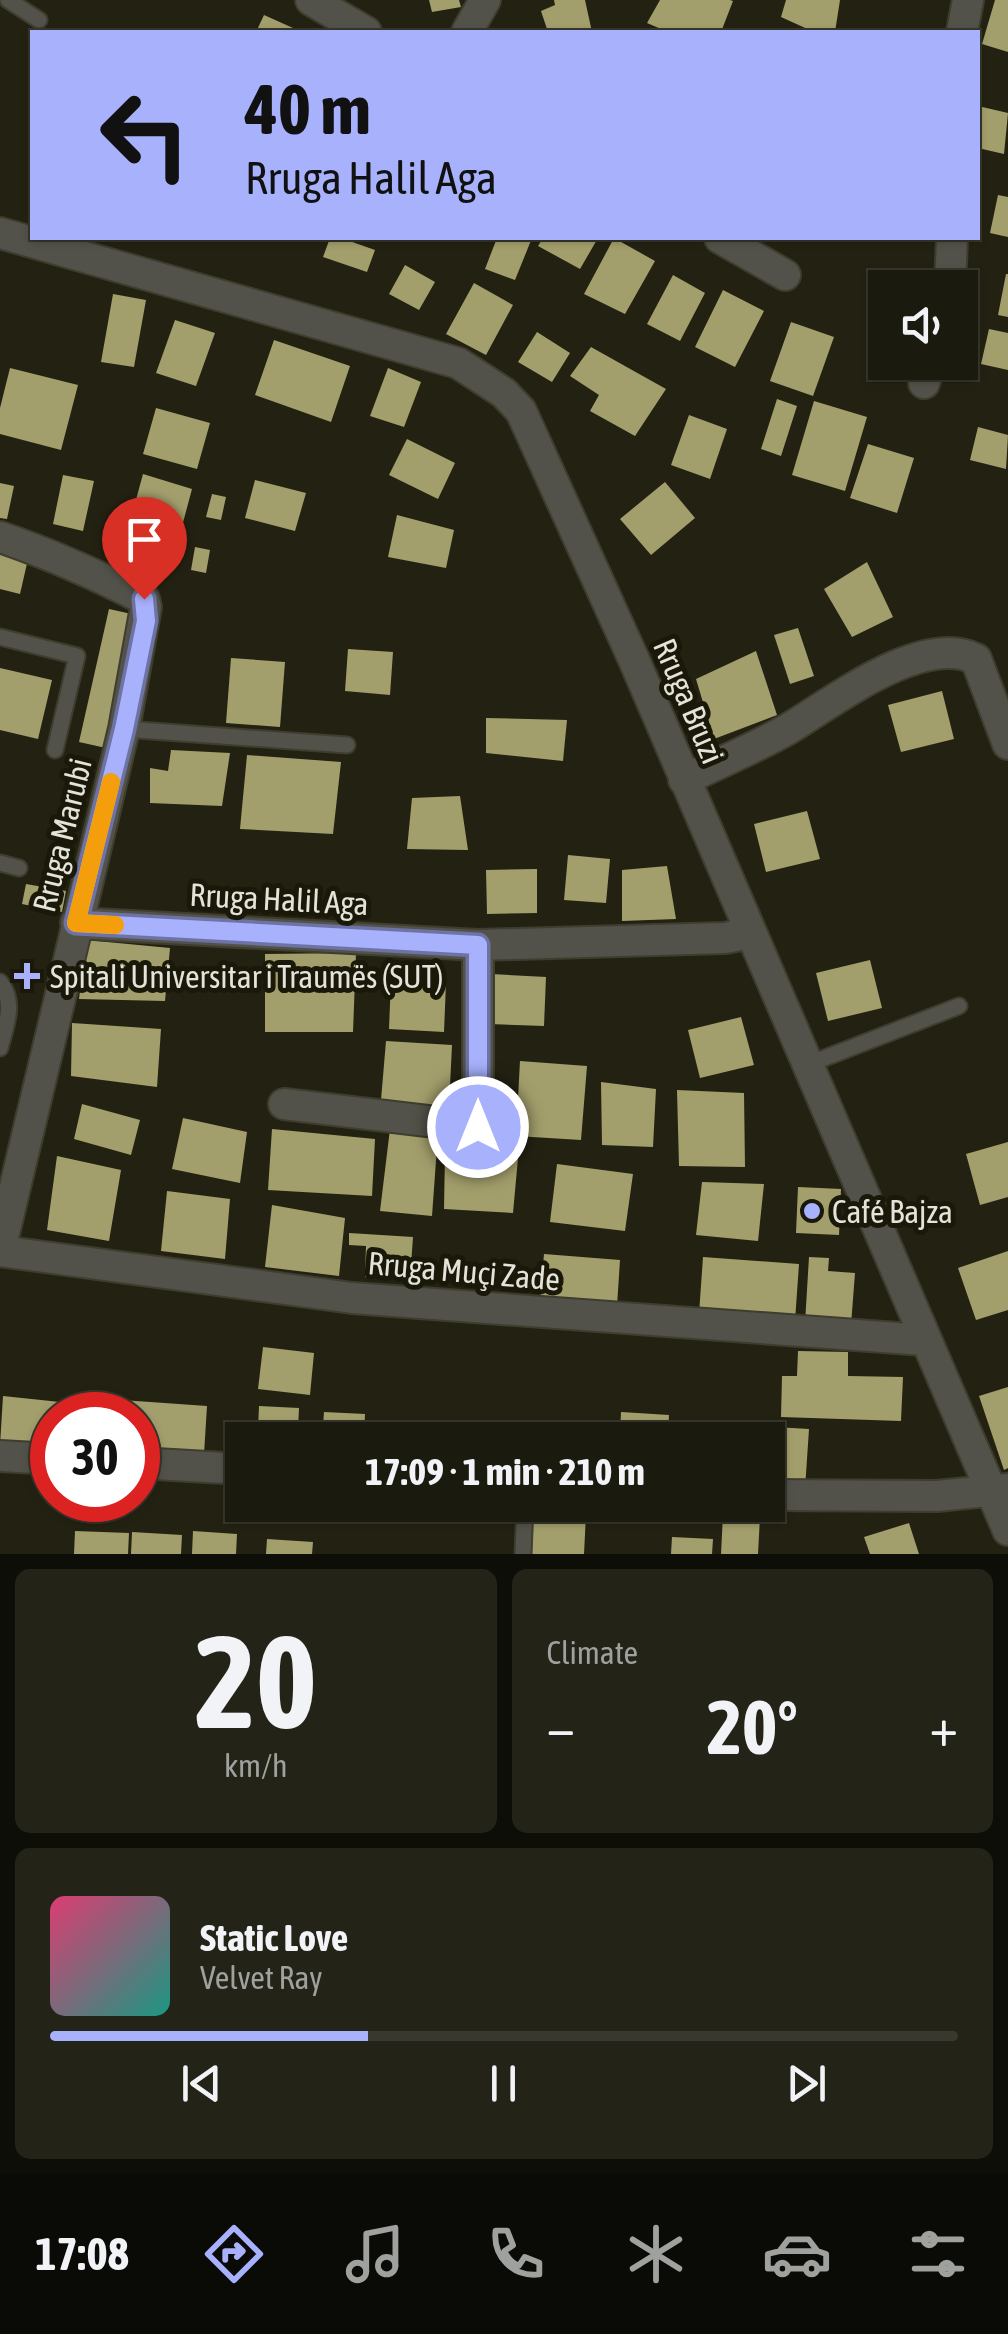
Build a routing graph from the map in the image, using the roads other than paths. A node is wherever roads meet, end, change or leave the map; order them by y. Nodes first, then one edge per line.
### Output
1 (8, 0) edge
2 (485, 0) edge
3 (968, 0) edge
4 (318, 2) edge
5 (39, 20) dead end
6 (363, 30) edge
7 (468, 30) edge
8 (962, 30) edge
9 (0, 233) edge
10 (724, 240) edge
11 (952, 240) edge
12 (951, 270) edge
13 (785, 275) dead end
14 (0, 537) edge
15 (0, 637) edge
16 (124, 729) junction
17 (1008, 744) edge
18 (347, 746) dead end
19 (55, 750) dead end
20 (684, 780) junction
21 (0, 863) edge
22 (19, 868) dead end
23 (76, 923) junction
24 (751, 933) junction
25 (478, 945) junction
26 (0, 982) edge
27 (959, 1006) dead end
28 (0, 1048) edge
29 (809, 1064) junction
30 (284, 1104) dead end
31 (0, 1251) edge
32 (924, 1340) junction
33 (0, 1456) edge
34 (30, 1458) edge
35 (160, 1464) edge
36 (225, 1468) edge
37 (1000, 1490) edge
38 (785, 1495) edge
39 (524, 1522) edge
40 (1008, 1530) edge
41 (523, 1554) edge

1 - 5 lane
2 - 7 street
3 - 8 street
4 - 6 street
9 - 20 street, Rruga Bruzi
10 - 13 street
11 - 12 street
14 - 16 street, Rruga Marubi
15 - 19 lane
16 - 18 lane, Rruga Marubi
16 - 23 street, Rruga Marubi
17 - 20 street
20 - 24 street, Rruga Bruzi
21 - 22 lane
23 - 25 street, Rruga Halil Aga
23 - 31 street, Rruga Marubi
24 - 25 street, Rruga Halil Aga
24 - 29 street, Rruga Bruzi
25 - 30 street
26 - 28 lane
27 - 29 lane
29 - 32 street, Rruga Bruzi
31 - 32 street, Rruga Muçi Zade
32 - 37 street, Rruga Bruzi
33 - 34 street
35 - 36 street
37 - 38 street
37 - 40 street, Rruga Bruzi
39 - 41 lane

